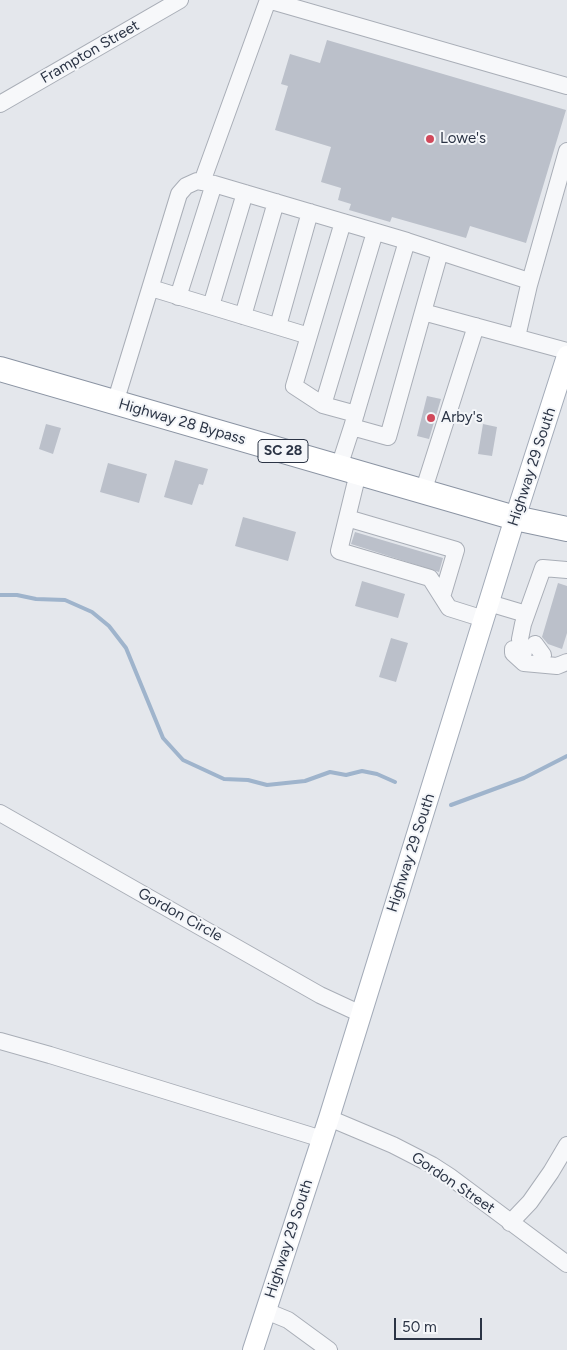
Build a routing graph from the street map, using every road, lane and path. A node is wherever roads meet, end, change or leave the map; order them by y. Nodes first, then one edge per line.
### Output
1 (180, 0) edge
2 (268, 0) edge
3 (567, 86) edge
4 (0, 104) edge
5 (567, 151) edge
6 (208, 183) junction
7 (245, 193) junction
8 (276, 202) junction
9 (310, 212) junction
10 (344, 222) junction
11 (376, 232) junction
12 (408, 241) junction
13 (440, 252) junction
14 (529, 285) junction
15 (151, 288) junction
16 (178, 297) junction
17 (211, 306) junction
18 (423, 312) junction
19 (243, 316) junction
20 (278, 326) junction
21 (476, 326) junction
22 (309, 336) junction
23 (517, 338) junction
24 (567, 351) edge
25 (567, 356) edge
26 (0, 369) edge
27 (115, 403) junction
28 (322, 405) junction
29 (354, 421) junction
30 (348, 470) junction
31 (424, 492) junction
32 (347, 518) junction
33 (515, 518) junction
34 (567, 528) edge
35 (567, 570) edge
36 (442, 598) junction
37 (487, 611) junction
38 (524, 619) junction
39 (567, 652) edge
40 (567, 662) edge
41 (0, 813) edge
42 (361, 1014) junction
43 (0, 1041) edge
44 (329, 1118) junction
45 (322, 1139) junction
46 (567, 1145) edge
47 (510, 1222) junction
48 (567, 1264) edge
49 (266, 1311) junction
50 (253, 1350) edge
51 (329, 1350) edge

1 - 4 street, Frampton Street
2 - 3 street
2 - 6 street
5 - 14 street
6 - 7 street
6 - 15 street
6 - 16 street
7 - 8 street
7 - 17 street
8 - 9 street
8 - 19 street
9 - 10 street
9 - 20 street
10 - 11 street
10 - 22 street
11 - 12 street
11 - 28 street
12 - 13 street
12 - 29 street
13 - 14 street
13 - 18 street
14 - 23 street
15 - 16 street
15 - 27 street
16 - 17 street
17 - 19 street
18 - 21 street
18 - 29 street
19 - 20 street
20 - 22 street
21 - 23 street
21 - 31 street
22 - 28 street
23 - 24 street
25 - 33 main road, Highway 29 South
26 - 27 highway, Highway 28 Bypass / SC 28
27 - 30 highway, Highway 28 Bypass / SC 28
28 - 29 street
29 - 30 street
30 - 31 highway, Highway 28 Bypass / SC 28
30 - 32 street
31 - 33 highway, Highway 28 Bypass / SC 28
32 - 36 street
32 - 36 street
33 - 34 highway, Highway 28 Bypass / SC 28
33 - 37 main road, Highway 29 South
35 - 38 street
36 - 37 street
37 - 38 street
37 - 42 main road, Highway 29 South
38 - 39 street
38 - 40 street
41 - 42 street, Gordon Circle
42 - 44 main road, Highway 29 South
43 - 45 street
44 - 45 main road, Highway 29 South
44 - 47 street, Gordon Street
45 - 49 main road, Highway 29 South
46 - 47 street
47 - 48 street, Gordon Street
49 - 50 main road, Highway 29 South
49 - 51 street

